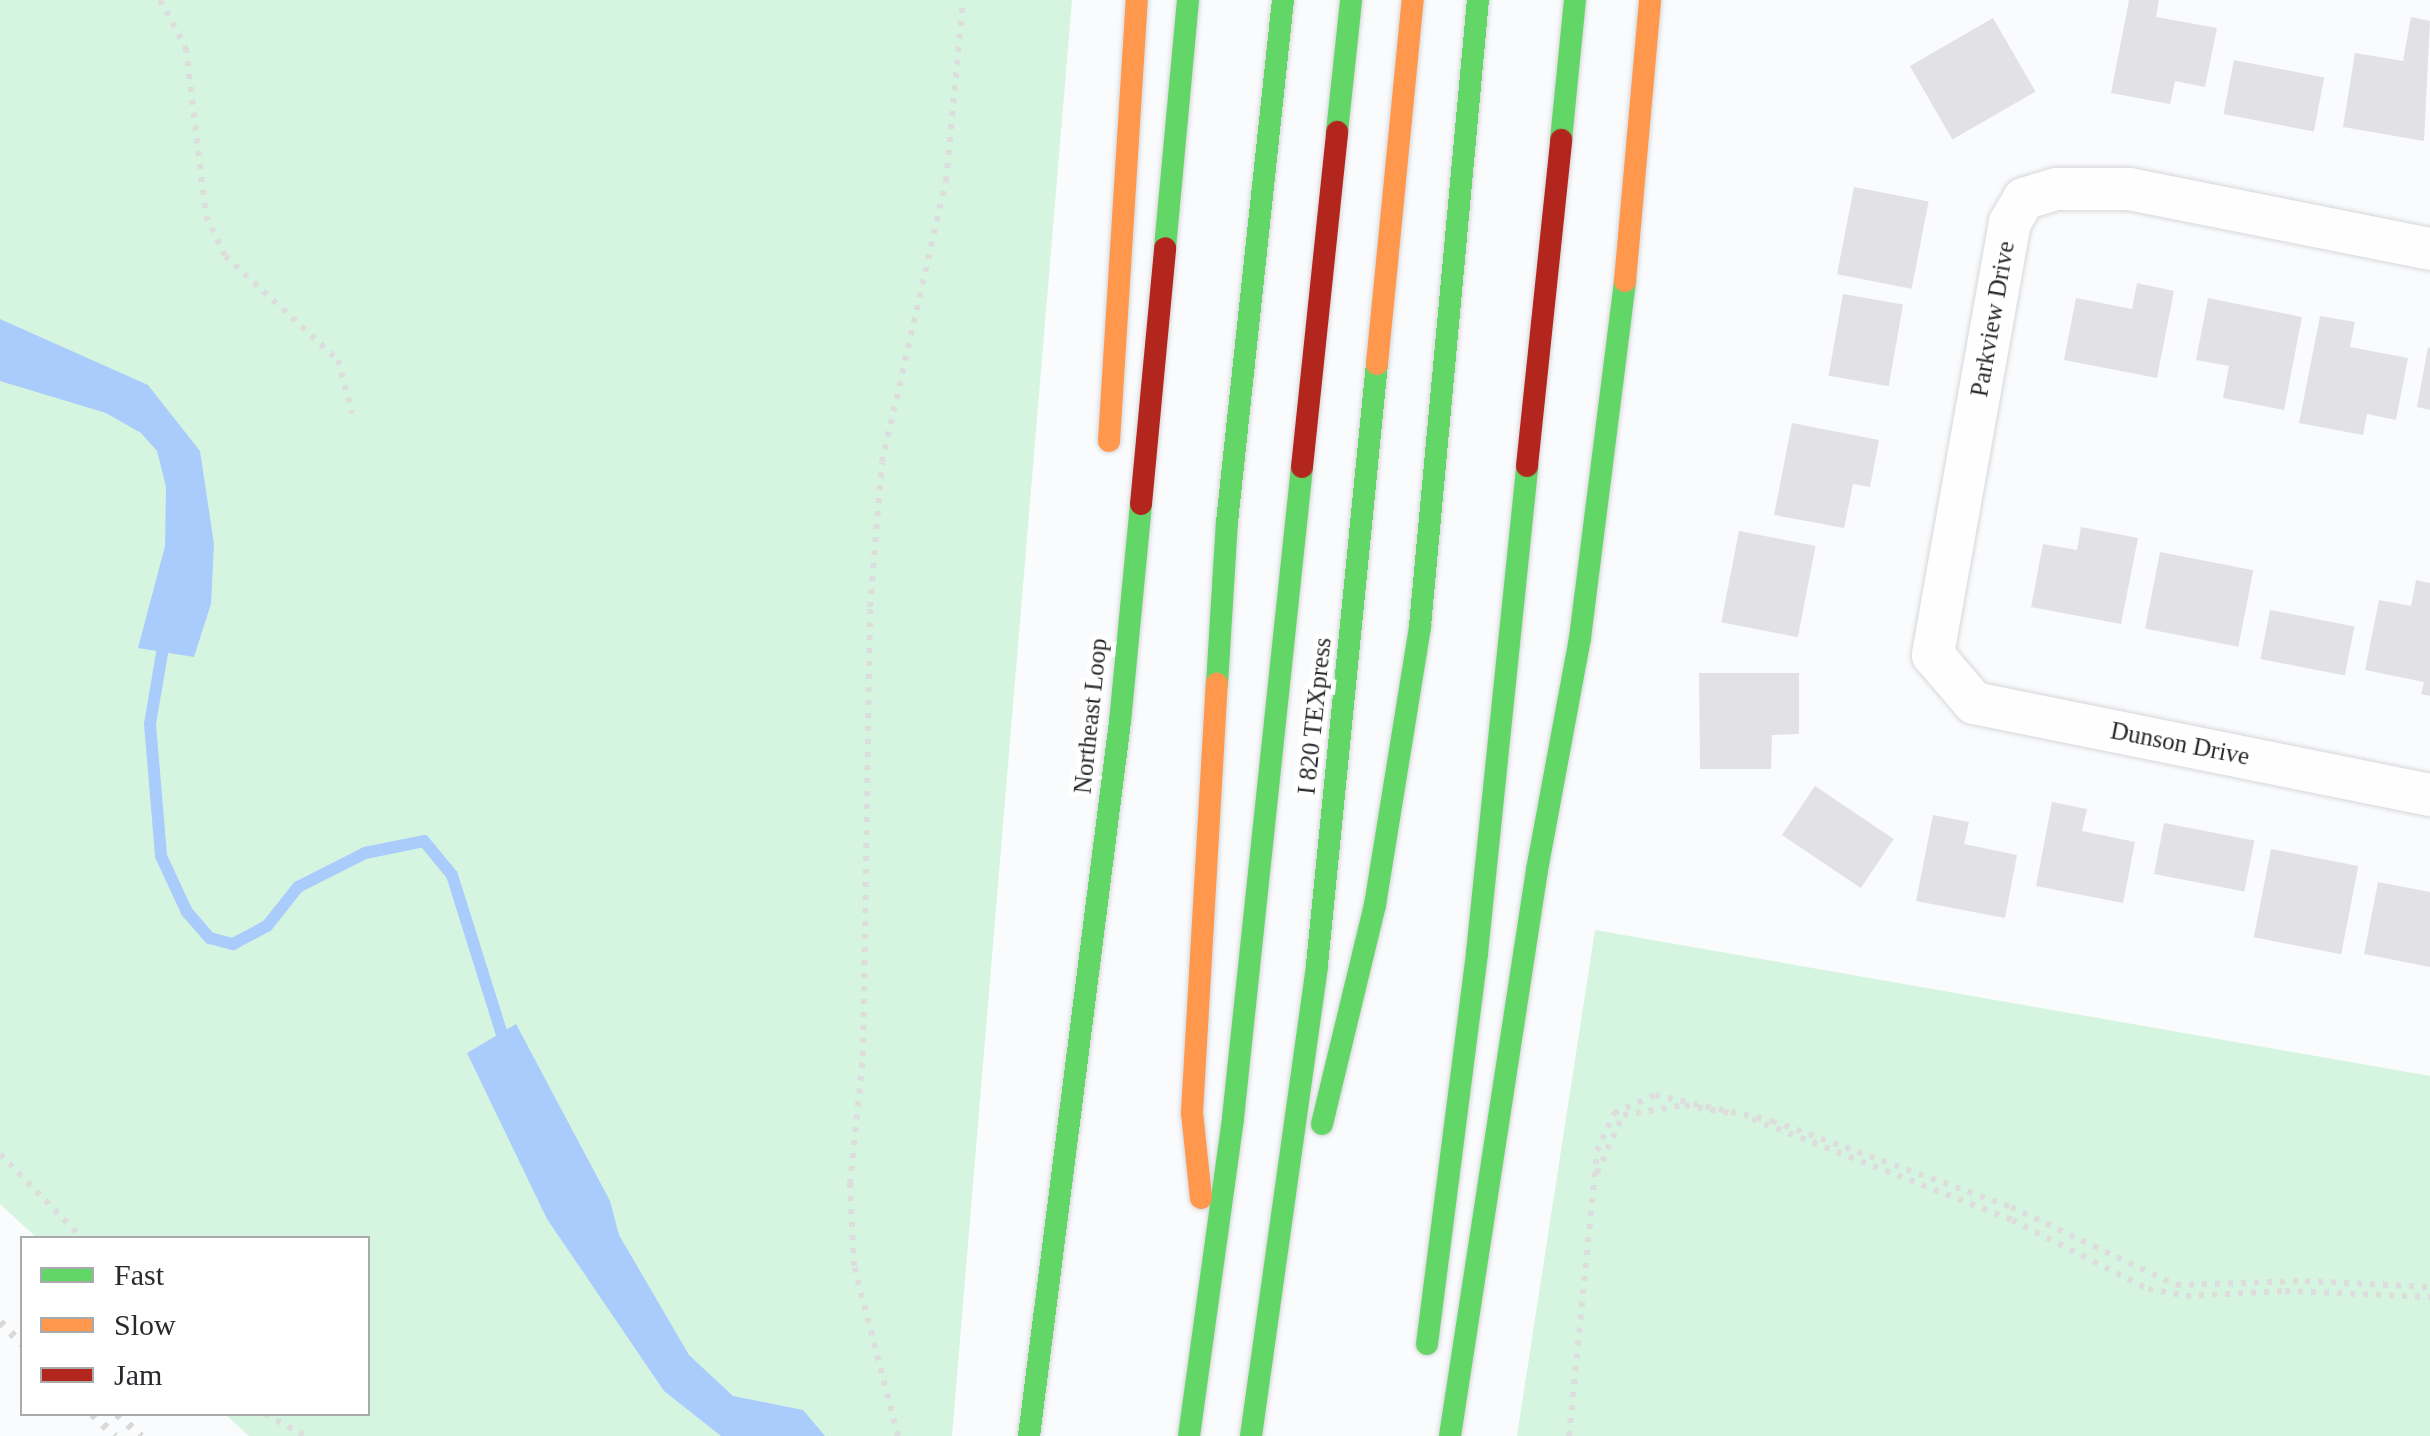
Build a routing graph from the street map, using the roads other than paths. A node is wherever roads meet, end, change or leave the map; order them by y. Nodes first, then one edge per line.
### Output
1 (1138, 0) edge
2 (1188, 0) edge
3 (1283, 0) edge
4 (1351, 0) edge
5 (1413, 0) edge
6 (1478, 0) edge
7 (1575, 0) edge
8 (1650, 0) edge
9 (2430, 249) edge
10 (1108, 468) dead end
11 (1110, 523) dead end
12 (1131, 588) junction
13 (1944, 669) joint
14 (2430, 795) edge
15 (1281, 1211) junction
16 (1210, 1292) junction
17 (1423, 1378) dead end
18 (1029, 1436) edge
19 (1189, 1436) edge
20 (1251, 1436) edge
21 (1450, 1436) edge

1 - 10 highway
2 - 12 highway, Northeast Loop
3 - 16 highway
4 - 16 highway, I 820 TEXpress
5 - 15 highway, I 820 TEXpress
6 - 15 highway
7 - 17 highway
8 - 21 highway
9 - 13 street, Parkview Drive
11 - 12 highway
12 - 18 highway, Northeast Loop
13 - 14 street, Dunson Drive
15 - 20 highway, I 820 TEXpress
16 - 19 highway, I 820 TEXpress

